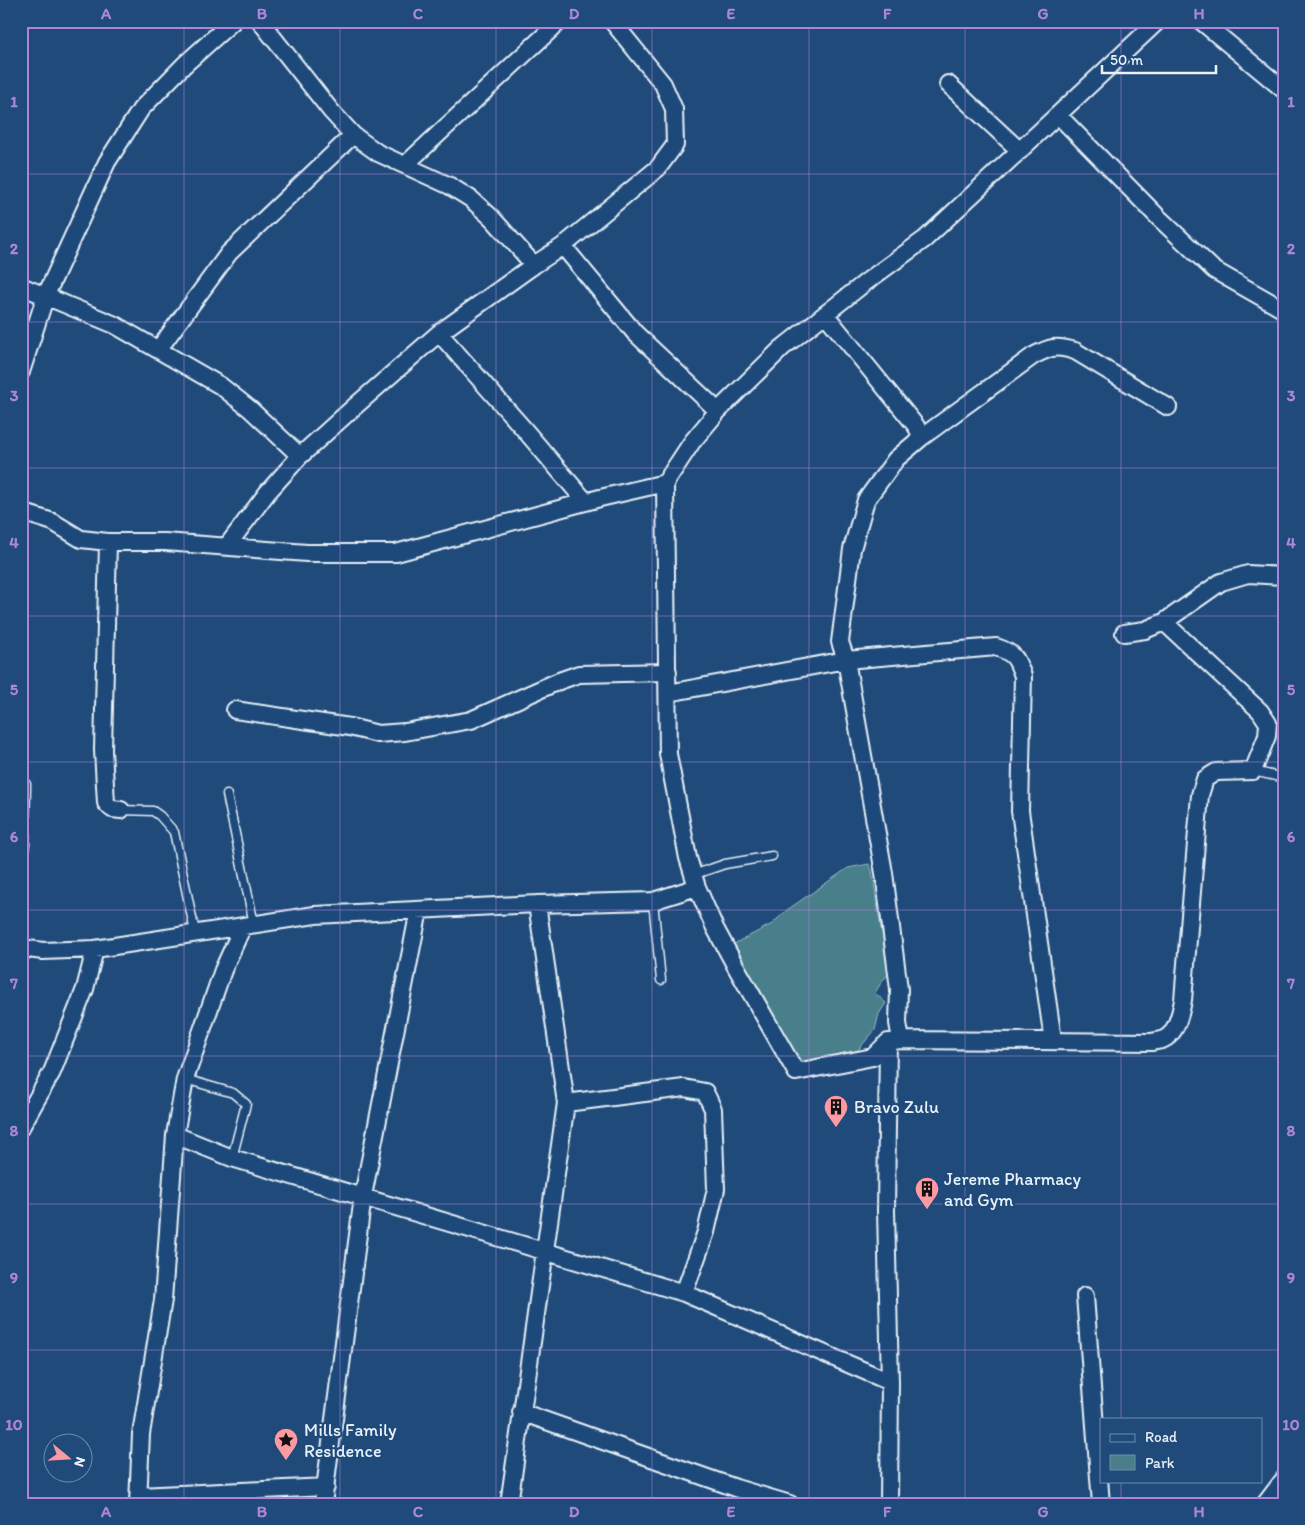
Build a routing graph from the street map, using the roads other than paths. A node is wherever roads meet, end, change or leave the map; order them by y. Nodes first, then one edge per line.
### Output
1 (233, 21) edge
2 (260, 21) edge
3 (560, 21) edge
4 (612, 21) edge
5 (1158, 21) edge
6 (1201, 21) edge
7 (948, 84) dead end
8 (1284, 90) edge
9 (1058, 115) junction
10 (353, 135) junction
11 (1020, 151) junction
12 (404, 165) junction
13 (563, 246) junction
14 (534, 265) junction
15 (21, 286) edge
16 (46, 295) junction
17 (1284, 310) edge
18 (825, 314) junction
19 (439, 333) junction
20 (158, 350) junction
21 (21, 372) edge
22 (1168, 408) dead end
23 (718, 411) junction
24 (922, 438) junction
25 (300, 456) junction
26 (666, 483) junction
27 (586, 502) junction
28 (21, 514) edge
29 (108, 542) junction
30 (227, 546) junction
31 (1284, 576) edge
32 (1164, 622) junction
33 (1124, 633) dead end
34 (846, 660) junction
35 (668, 672) junction
36 (668, 693) junction
37 (235, 710) dead end
38 (1253, 770) junction
39 (1284, 778) edge
40 (26, 784) dead end
41 (227, 795) dead end
42 (120, 810) joint
43 (772, 856) dead end
44 (21, 871) edge
45 (695, 881) junction
46 (652, 901) junction
47 (536, 904) junction
48 (419, 910) junction
49 (249, 925) junction
50 (195, 932) junction
51 (21, 948) edge
52 (95, 949) junction
53 (661, 980) dead end
54 (1053, 1040) junction
55 (895, 1041) junction
56 (186, 1079) junction
57 (566, 1103) junction
58 (21, 1127) edge
59 (175, 1135) junction
60 (232, 1158) junction
61 (363, 1196) junction
62 (545, 1250) junction
63 (684, 1292) junction
64 (1085, 1296) dead end
65 (890, 1382) junction
66 (521, 1412) junction
67 (1284, 1479) edge
68 (326, 1487) junction
69 (139, 1500) edge
70 (323, 1504) edge
71 (509, 1504) edge
72 (790, 1504) edge
73 (889, 1504) edge
74 (1101, 1504) edge
75 (1264, 1504) edge

1 - 16 street
2 - 10 street
3 - 12 street
4 - 13 street
5 - 9 street
6 - 8 street
7 - 11 street
9 - 11 street
9 - 17 street
10 - 12 street
10 - 20 street
11 - 18 street
12 - 14 street
13 - 14 street
13 - 23 street
14 - 19 street
15 - 16 street
16 - 20 street
16 - 21 street
18 - 23 street
18 - 24 street
19 - 25 street
19 - 27 street
20 - 25 street
22 - 24 street
23 - 26 street
24 - 34 street
25 - 30 street
26 - 27 street
26 - 35 street
27 - 30 street
28 - 29 street
29 - 30 street
29 - 42 street
31 - 32 street
32 - 33 street
32 - 38 street
34 - 36 street
34 - 54 street
34 - 55 street
35 - 36 street
35 - 37 street
36 - 45 street
38 - 39 lane
38 - 54 street
40 - 44 lane
41 - 49 lane
42 - 50 lane
43 - 45 lane
45 - 46 street
45 - 55 street
46 - 47 street
46 - 53 lane
47 - 48 street
47 - 57 street
48 - 49 street
48 - 61 street
49 - 50 street
49 - 56 street
50 - 52 street
51 - 52 street
52 - 58 street
54 - 55 street
55 - 65 street
56 - 59 street
56 - 60 lane
57 - 62 street
57 - 63 street
59 - 60 street
59 - 69 street
60 - 61 street
61 - 62 street
61 - 68 street
62 - 63 street
62 - 66 street
63 - 65 street
64 - 74 street
65 - 73 street
66 - 71 street
66 - 72 street
67 - 75 street
68 - 69 street
68 - 70 street

